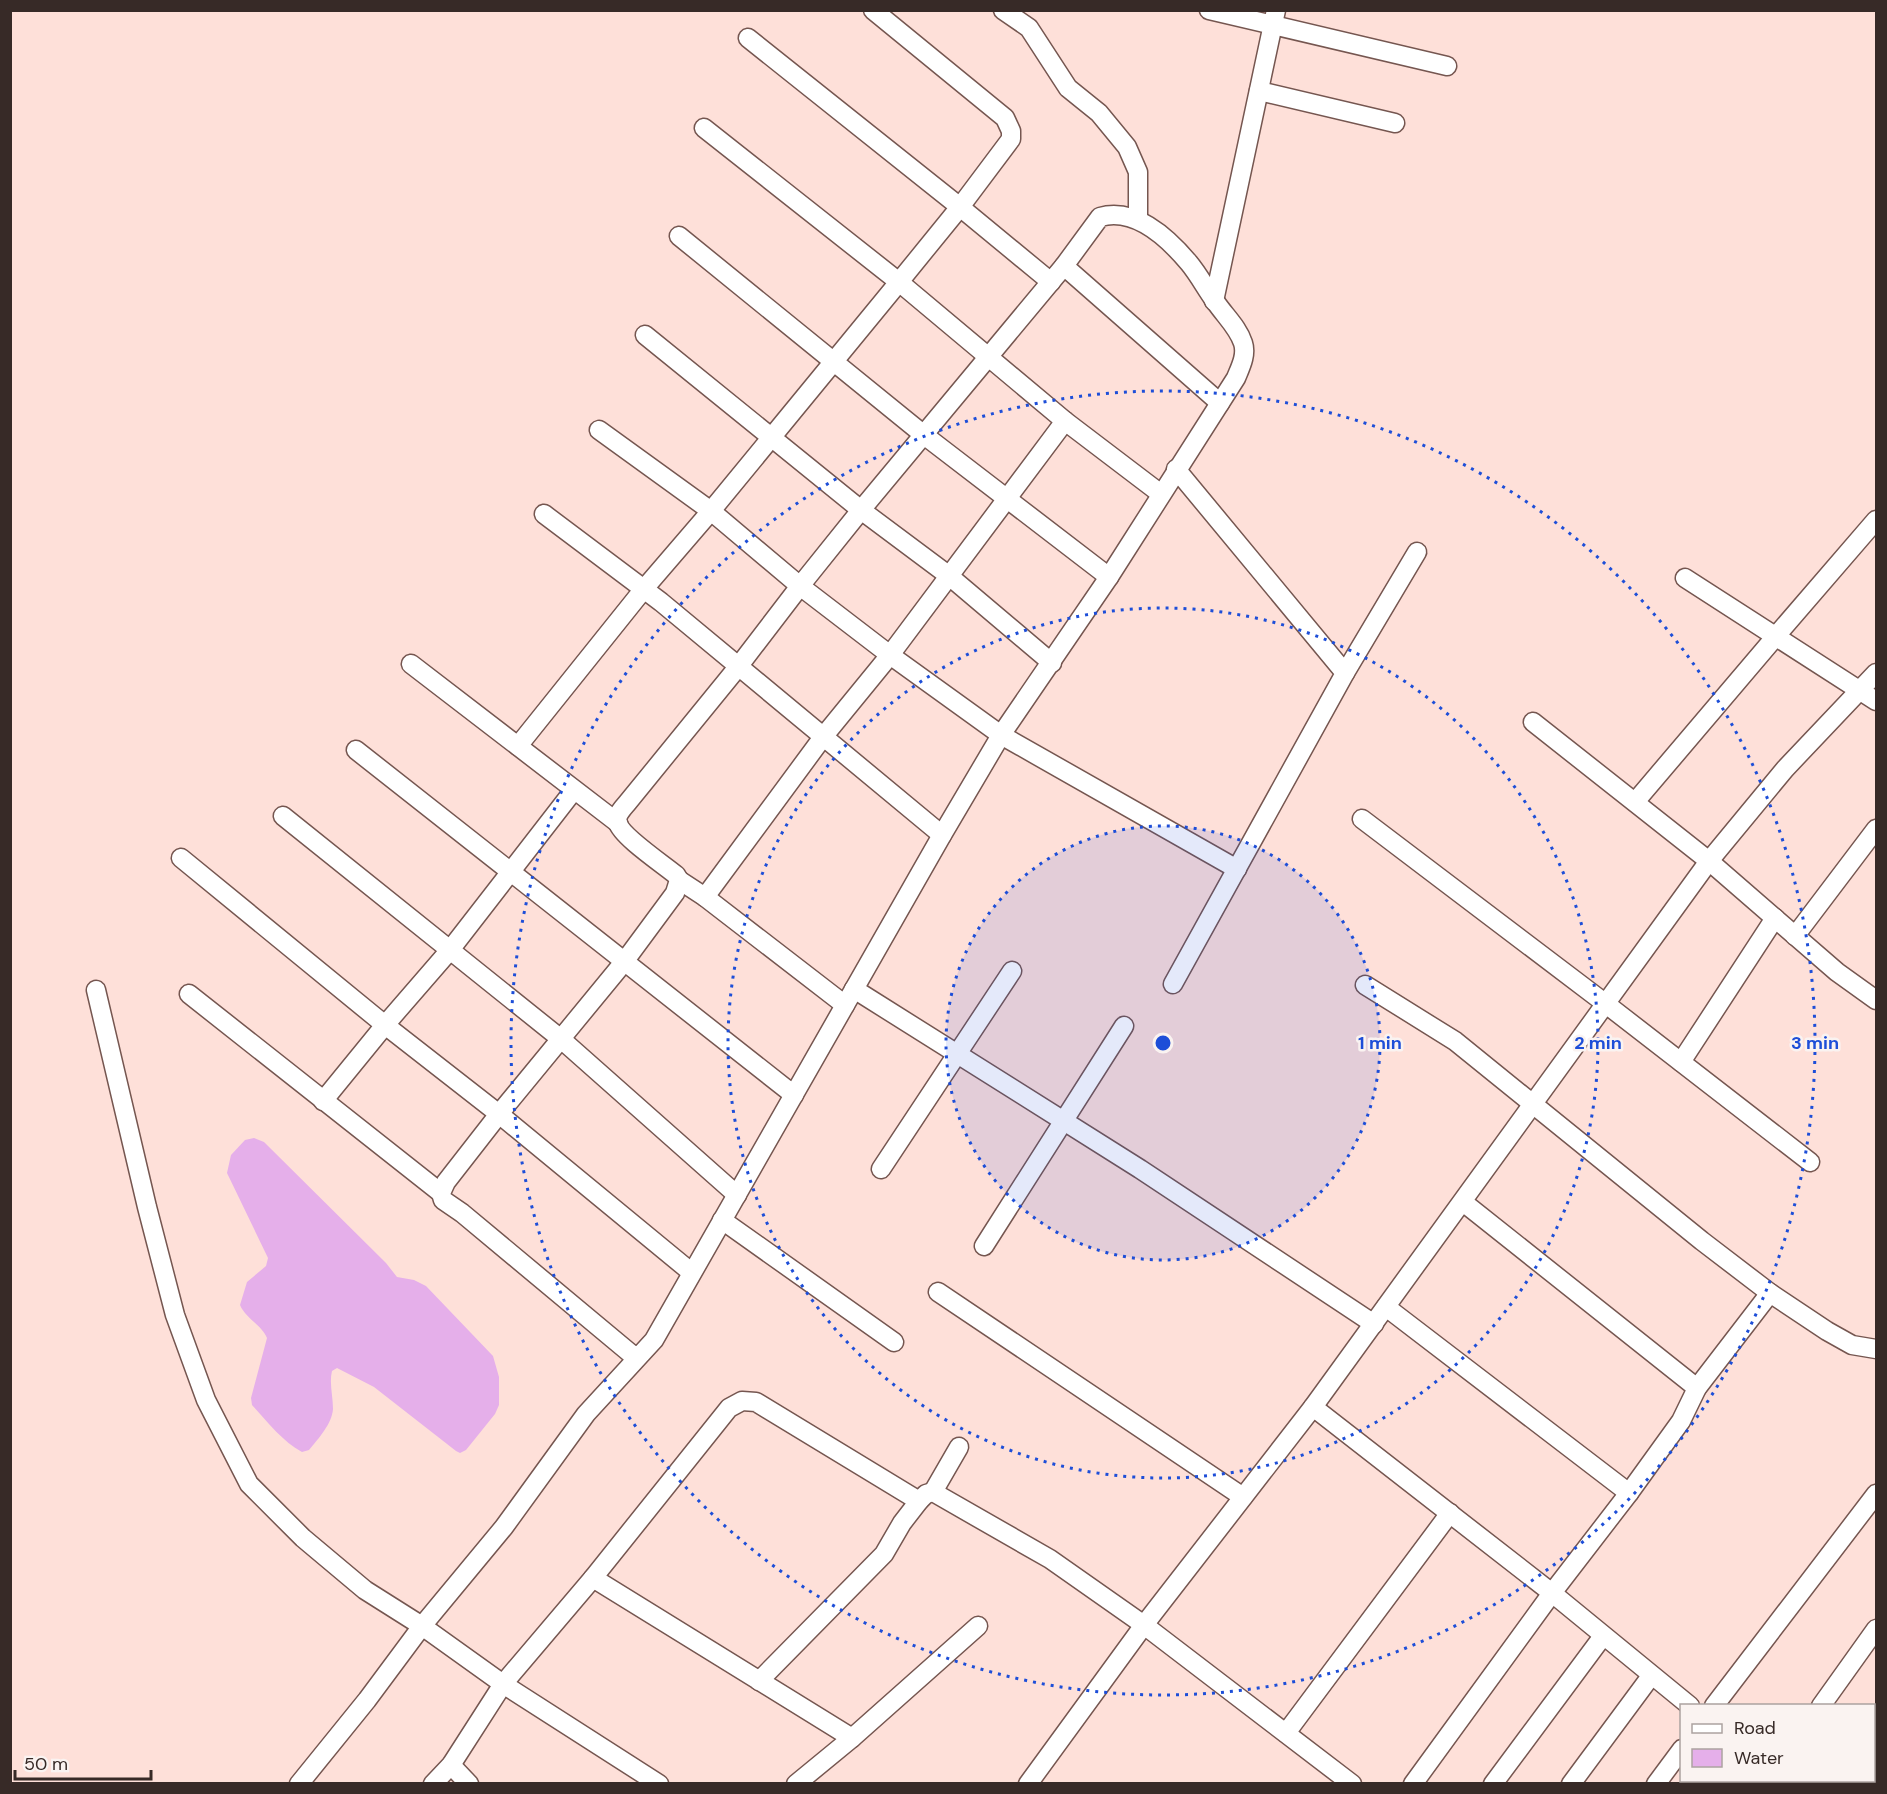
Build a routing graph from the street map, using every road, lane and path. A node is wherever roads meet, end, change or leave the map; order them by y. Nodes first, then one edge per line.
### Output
1 (873, 10) edge
2 (1003, 10) edge
3 (1209, 10) edge
4 (1274, 18) edge
5 (748, 38) dead end
6 (1447, 66) dead end
7 (1259, 91) junction
8 (1395, 123) dead end
9 (704, 128) dead end
10 (960, 207) junction
11 (1138, 219) junction
12 (679, 236) dead end
13 (1064, 266) junction
14 (899, 282) junction
15 (1051, 282) junction
16 (1214, 301) junction
17 (645, 335) dead end
18 (987, 357) junction
19 (834, 360) junction
20 (1220, 403) junction
21 (1065, 421) junction
22 (599, 430) dead end
23 (924, 435) junction
24 (772, 436) junction
25 (1176, 469) junction
26 (1161, 494) junction
27 (1006, 498) junction
28 (861, 510) junction
29 (711, 511) junction
30 (544, 514) dead end
31 (1876, 520) edge
32 (1416, 552) dead end
33 (948, 575) junction
34 (1109, 577) junction
35 (1685, 578) dead end
36 (800, 586) junction
37 (643, 590) junction
38 (1776, 636) junction
39 (890, 655) junction
40 (1052, 663) junction
41 (411, 664) dead end
42 (738, 667) junction
43 (1345, 673) junction
44 (1876, 673) edge
45 (1861, 690) junction
46 (1876, 701) edge
47 (1533, 722) dead end
48 (1001, 735) junction
49 (823, 737) junction
50 (518, 746) junction
51 (356, 750) dead end
52 (574, 790) junction
53 (1635, 802) junction
54 (283, 816) dead end
55 (1362, 819) dead end
56 (618, 823) junction
57 (1876, 829) edge
58 (942, 835) junction
59 (181, 858) dead end
60 (1709, 861) junction
61 (1237, 869) junction
62 (511, 872) junction
63 (678, 880) junction
64 (705, 897) junction
65 (1774, 918) junction
66 (1795, 936) junction
67 (450, 950) junction
68 (624, 962) junction
69 (1012, 971) dead end
70 (1173, 984) dead end
71 (1365, 985) dead end
72 (854, 989) junction
73 (96, 990) dead end
74 (189, 994) dead end
75 (1876, 1000) edge
76 (1606, 1004) junction
77 (845, 1005) junction
78 (385, 1025) junction
79 (1124, 1026) dead end
80 (561, 1039) junction
81 (958, 1054) junction
82 (1681, 1062) junction
83 (794, 1095) junction
84 (323, 1101) junction
85 (1534, 1105) junction
86 (499, 1113) junction
87 (1063, 1120) junction
88 (1810, 1162) dead end
89 (881, 1169) dead end
90 (441, 1193) junction
91 (737, 1195) junction
92 (1463, 1203) junction
93 (722, 1220) junction
94 (984, 1246) dead end
95 (691, 1272) junction
96 (938, 1292) dead end
97 (1770, 1293) junction
98 (1386, 1307) junction
99 (1374, 1324) junction
100 (894, 1342) dead end
101 (1876, 1349) edge
102 (636, 1358) junction
103 (1697, 1388) junction
104 (1313, 1407) junction
105 (959, 1447) dead end
106 (1629, 1493) junction
107 (1876, 1494) edge
108 (926, 1497) junction
109 (1243, 1497) junction
110 (1450, 1514) junction
111 (593, 1578) junction
112 (1552, 1593) junction
113 (1144, 1625) junction
114 (422, 1626) junction
115 (978, 1626) dead end
116 (1876, 1629) edge
117 (1603, 1636) junction
118 (1651, 1676) junction
119 (759, 1681) junction
120 (503, 1684) junction
121 (1687, 1704) edge
122 (1716, 1704) edge
123 (1822, 1704) edge
124 (1286, 1733) junction
125 (852, 1738) junction
126 (1680, 1752) edge
127 (451, 1765) junction
128 (299, 1784) edge
129 (433, 1784) edge
130 (469, 1784) edge
131 (659, 1784) edge
132 (796, 1784) edge
133 (1028, 1784) edge
134 (1352, 1784) edge
135 (1413, 1784) edge
136 (1493, 1784) edge
137 (1571, 1784) edge
138 (1656, 1784) edge

1 - 10 street
2 - 11 street
3 - 4 street
4 - 6 street
4 - 7 street
5 - 10 street
7 - 8 street
7 - 16 street
9 - 14 street
10 - 14 street
10 - 15 street
11 - 13 street
11 - 16 street
12 - 19 street
13 - 15 street
13 - 20 street
14 - 18 street
14 - 19 street
15 - 18 street
16 - 20 street
17 - 24 street
18 - 21 street
18 - 23 street
19 - 23 street
19 - 24 street
20 - 25 street
21 - 26 street
21 - 27 street
22 - 29 street
23 - 27 street
23 - 28 street
24 - 28 street
24 - 29 street
25 - 26 street
25 - 43 street
26 - 34 street
27 - 33 street
27 - 34 street
28 - 33 street
28 - 36 street
29 - 36 street
29 - 37 street
30 - 37 street
31 - 38 street
32 - 43 street
33 - 39 street
33 - 40 street
34 - 40 street
35 - 38 street
36 - 39 street
36 - 42 street
37 - 42 street
37 - 50 street
38 - 45 street
38 - 53 street
39 - 48 street
39 - 49 street
40 - 48 street
41 - 50 street
42 - 49 street
42 - 56 street
43 - 61 street
44 - 45 street
45 - 46 street
45 - 60 street
47 - 53 street
48 - 58 street
48 - 61 street
49 - 58 street
49 - 64 street
50 - 52 street
51 - 62 street
52 - 56 street
52 - 62 street
53 - 60 street
54 - 67 street
55 - 76 street
56 - 63 street
57 - 66 street
58 - 72 street
59 - 78 street
60 - 65 street
60 - 76 street
61 - 70 street
62 - 67 street
62 - 68 street
63 - 64 street
63 - 68 street
64 - 77 street
65 - 66 street
65 - 82 street
66 - 75 street
67 - 78 street
67 - 80 street
68 - 80 street
68 - 83 street
69 - 81 street
71 - 85 street
72 - 77 street
72 - 81 street
73 - 114 street
74 - 84 street
76 - 82 street
76 - 85 street
77 - 83 street
78 - 84 street
78 - 86 street
79 - 87 street
80 - 86 street
80 - 91 street
81 - 87 street
81 - 89 street
82 - 88 street
83 - 91 street
84 - 90 street
85 - 92 street
85 - 97 street
86 - 90 street
86 - 95 street
87 - 94 street
87 - 99 street
90 - 102 street
91 - 93 street
92 - 98 street
92 - 103 street
93 - 95 street
93 - 100 street
95 - 102 street
96 - 109 street
97 - 101 street
97 - 103 street
98 - 99 street
98 - 106 street
99 - 104 street
102 - 114 street
103 - 106 street
104 - 109 street
104 - 110 street
105 - 108 street
106 - 112 street
107 - 122 street
108 - 111 street
108 - 113 street
108 - 119 street
109 - 113 street
110 - 112 street
110 - 124 street
111 - 119 street
111 - 120 street
112 - 117 street
112 - 135 street
113 - 124 street
113 - 133 street
114 - 120 street
114 - 128 street
115 - 125 street
116 - 123 street
117 - 118 street
117 - 136 street
118 - 121 street
118 - 137 street
119 - 125 street
120 - 127 street
120 - 131 street
124 - 134 street
125 - 132 street
126 - 138 street
127 - 129 street
127 - 130 street

